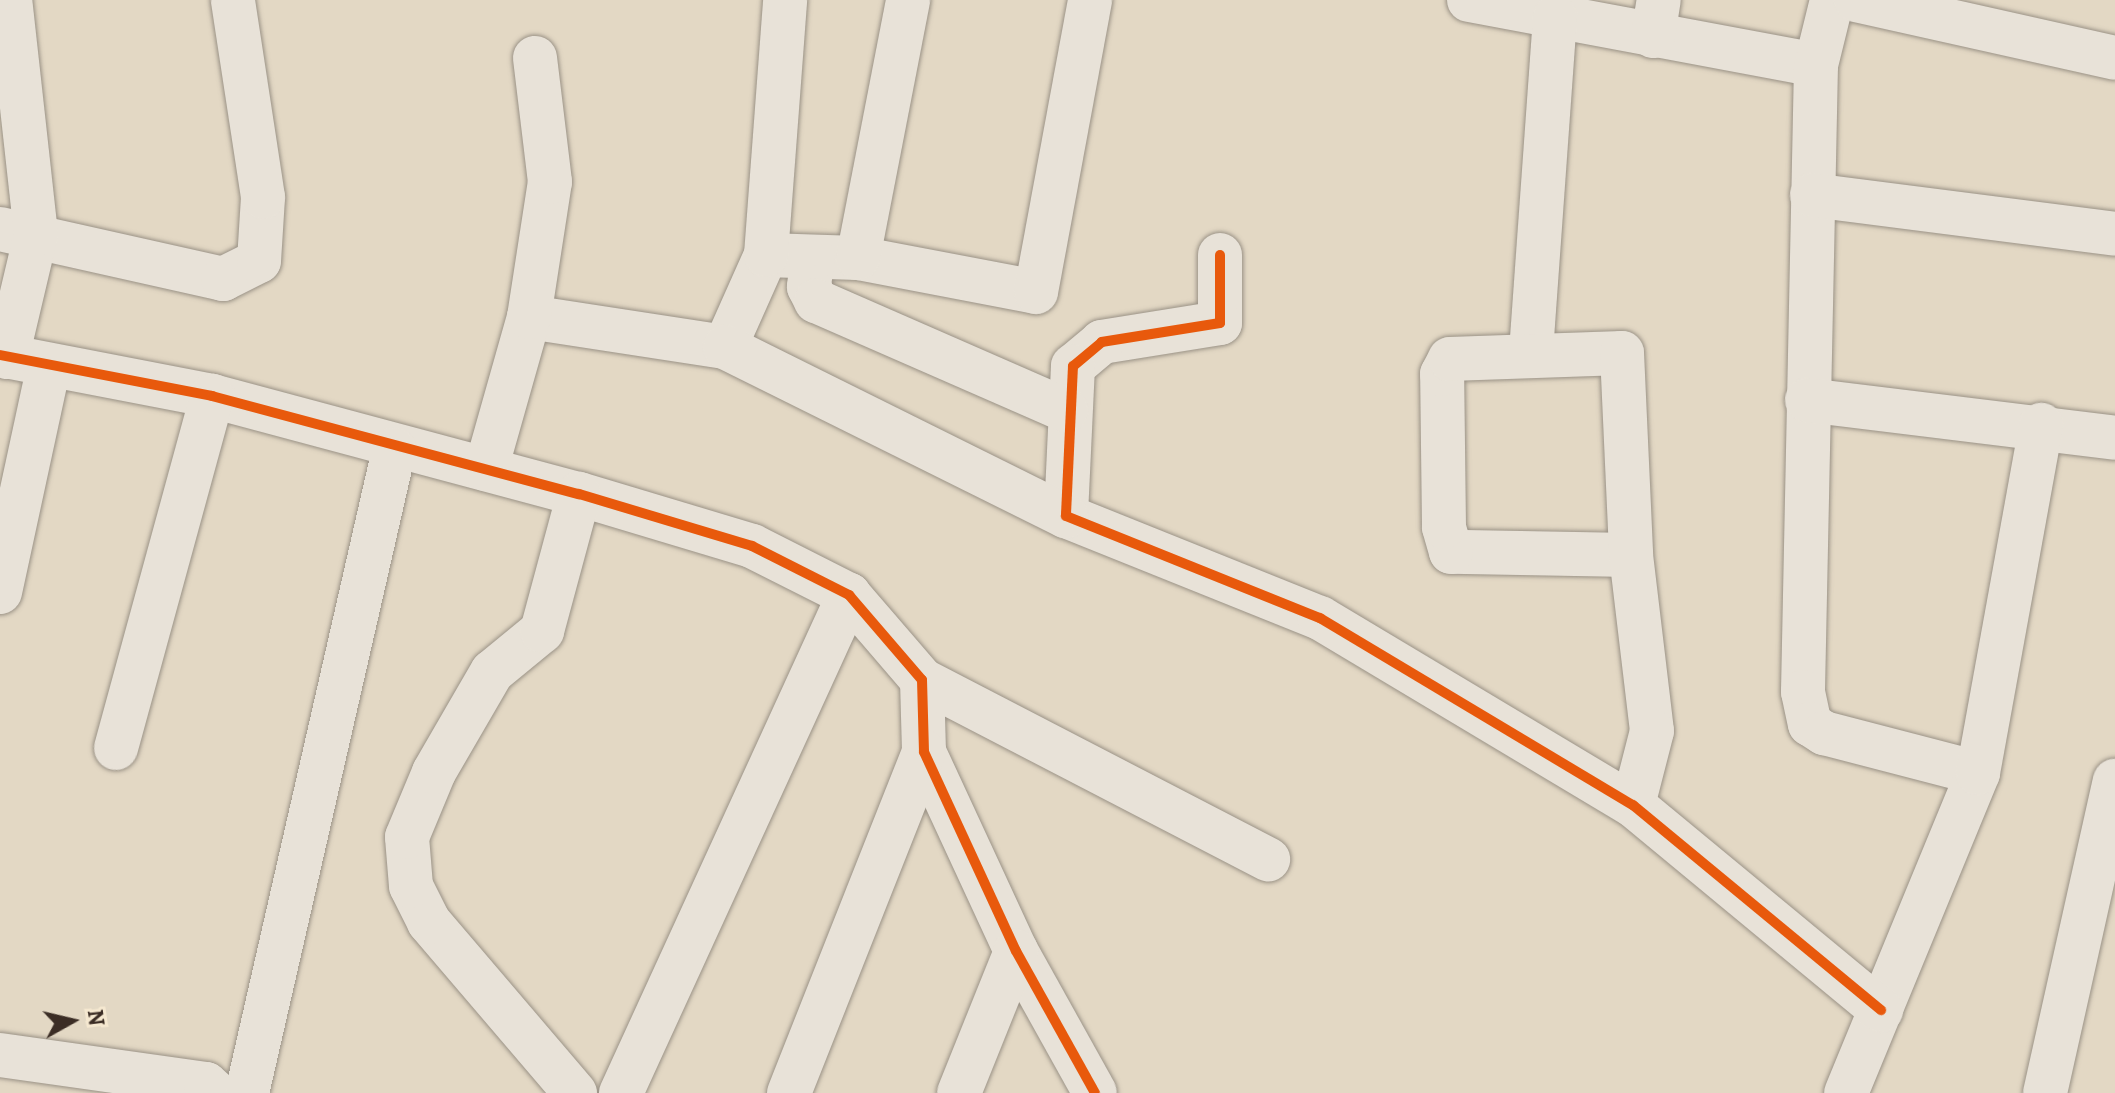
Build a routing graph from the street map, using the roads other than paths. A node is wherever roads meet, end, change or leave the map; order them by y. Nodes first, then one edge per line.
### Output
1 (10, 0) edge
2 (233, 0) edge
3 (785, 0) edge
4 (908, 0) edge
5 (1090, 0) edge
6 (1469, 0) edge
7 (1832, 0) edge
8 (1856, 0) edge
9 (1555, 17) junction
10 (1656, 18) edge
11 (535, 58) dead end
12 (2115, 58) edge
13 (1816, 65) junction
14 (1812, 195) junction
15 (18, 231) edge
16 (2115, 234) edge
17 (766, 255) junction
18 (1220, 255) dead end
19 (813, 257) junction
20 (858, 258) junction
21 (529, 317) junction
22 (725, 347) junction
23 (1531, 352) junction
24 (19, 359) edge
25 (212, 396) junction
26 (1807, 400) junction
27 (1066, 410) junction
28 (2041, 425) junction
29 (2115, 438) edge
30 (394, 450) junction
31 (486, 469) junction
32 (579, 494) junction
33 (1066, 516) junction
34 (1631, 555) junction
35 (0, 592) edge
36 (849, 595) junction
37 (922, 680) junction
38 (116, 748) dead end
39 (924, 752) junction
40 (1978, 773) junction
41 (2115, 781) edge
42 (1633, 805) junction
43 (1268, 859) dead end
44 (2098, 915) edge
45 (1016, 951) junction
46 (1881, 1010) junction
47 (0, 1055) edge
48 (216, 1093) edge
49 (247, 1093) edge
50 (575, 1093) edge
51 (621, 1093) edge
52 (789, 1093) edge
53 (959, 1093) edge
54 (1095, 1093) edge
55 (1846, 1093) edge
56 (2045, 1093) edge

1 - 15 street
2 - 15 street
3 - 17 street
4 - 20 street
5 - 20 street
6 - 9 street
7 - 13 street
8 - 12 street
9 - 10 street
9 - 23 street
10 - 13 street
11 - 21 street
13 - 14 street
14 - 16 street
14 - 26 street
15 - 24 street
17 - 19 street
17 - 22 street
18 - 27 street
19 - 20 street
19 - 27 street
21 - 22 street
21 - 31 street
22 - 33 street
23 - 34 street
23 - 34 street
24 - 25 street
24 - 35 street
25 - 30 street
25 - 38 street
26 - 28 street
26 - 40 street
27 - 33 street
28 - 29 street
28 - 40 street
30 - 31 street
30 - 49 street
31 - 32 street
32 - 36 street
32 - 50 street
33 - 42 street
34 - 42 street
36 - 37 street
36 - 51 street
37 - 39 street
37 - 43 street
39 - 45 street
39 - 52 street
40 - 46 street
41 - 44 street
42 - 46 street
44 - 56 street
45 - 53 street
45 - 54 street
46 - 55 street
47 - 48 street

